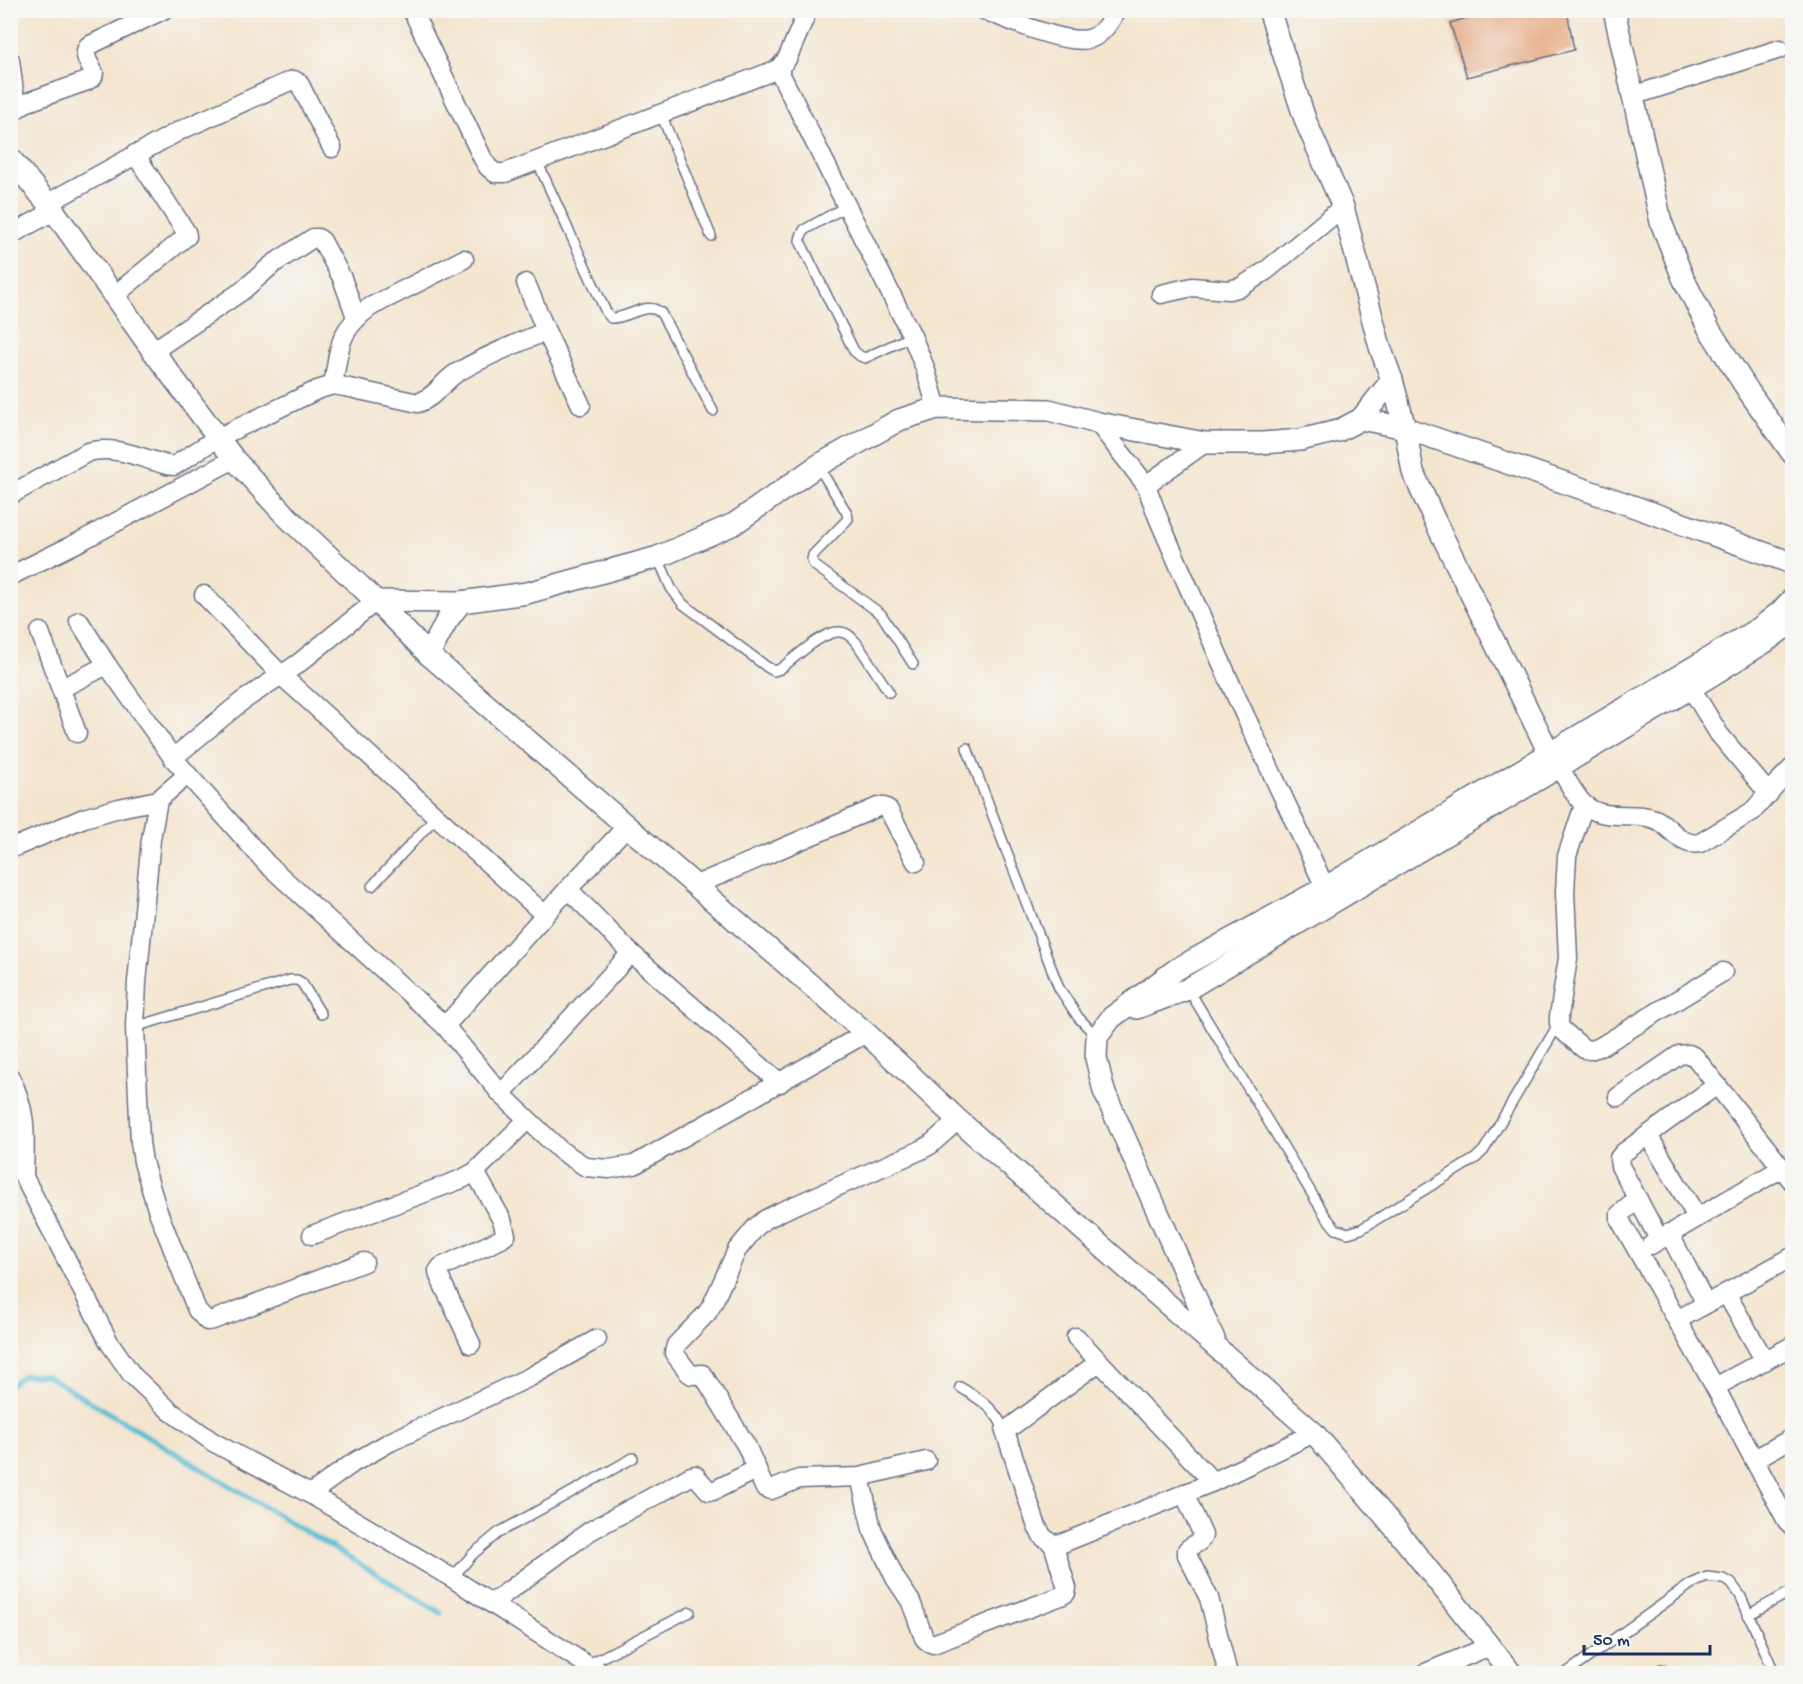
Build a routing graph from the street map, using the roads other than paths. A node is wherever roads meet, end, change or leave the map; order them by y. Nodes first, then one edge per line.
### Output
1 (163, 10) edge
2 (412, 10) edge
3 (808, 10) edge
4 (984, 10) edge
5 (1116, 10) edge
6 (1269, 10) edge
7 (1614, 10) edge
8 (1780, 49) dead end
9 (10, 60) edge
10 (778, 69) junction
11 (1632, 96) junction
12 (13, 111) edge
13 (661, 114) junction
14 (332, 148) dead end
15 (135, 154) junction
16 (10, 158) edge
17 (537, 161) junction
18 (847, 206) junction
19 (51, 207) junction
20 (1343, 207) junction
21 (10, 236) edge
22 (711, 236) dead end
23 (464, 259) dead end
24 (526, 283) dead end
25 (1161, 294) dead end
26 (115, 295) junction
27 (356, 317) junction
28 (546, 331) junction
29 (912, 336) junction
30 (153, 351) junction
31 (1392, 380) junction
32 (333, 385) junction
33 (581, 405) dead end
34 (937, 408) junction
35 (713, 411) dead end
36 (1361, 419) junction
37 (1098, 423) junction
38 (1405, 428) junction
39 (217, 438) junction
40 (1205, 443) junction
41 (1792, 453) edge
42 (234, 459) junction
43 (817, 465) junction
44 (1146, 485) junction
45 (10, 495) edge
46 (658, 557) junction
47 (1792, 563) edge
48 (10, 576) edge
49 (204, 595) dead end
50 (1792, 599) edge
51 (376, 600) junction
52 (461, 602) junction
53 (79, 621) dead end
54 (1792, 622) edge
55 (40, 632) dead end
56 (429, 655) junction
57 (913, 664) dead end
58 (107, 665) junction
59 (281, 675) junction
60 (62, 688) junction
61 (1690, 688) junction
62 (889, 693) dead end
63 (77, 733) dead end
64 (967, 748) dead end
65 (173, 758) junction
66 (1555, 763) junction
67 (1792, 768) edge
68 (188, 775) junction
69 (1769, 794) junction
70 (158, 801) junction
71 (1584, 805) junction
72 (436, 817) junction
73 (627, 826) junction
74 (10, 849) edge
75 (916, 862) dead end
76 (696, 885) junction
77 (372, 886) dead end
78 (568, 889) junction
79 (1329, 895) junction
80 (545, 915) junction
81 (631, 953) junction
82 (1178, 969) junction
83 (1723, 972) dead end
84 (1188, 989) junction
85 (321, 1014) dead end
86 (1111, 1018) junction
87 (1559, 1023) junction
88 (445, 1026) junction
89 (135, 1027) junction
90 (866, 1034) junction
91 (1097, 1037) junction
92 (10, 1077) edge
93 (780, 1083) junction
94 (1717, 1085) junction
95 (501, 1094) junction
96 (1618, 1097) dead end
97 (527, 1120) junction
98 (958, 1120) junction
99 (1648, 1135) junction
100 (10, 1150) edge
101 (475, 1172) junction
102 (1787, 1175) edge
103 (24, 1176) junction
104 (1638, 1199) junction
105 (1697, 1217) junction
106 (312, 1235) dead end
107 (1664, 1236) junction
108 (1639, 1252) junction
109 (1792, 1257) edge
110 (364, 1262) dead end
111 (1726, 1293) junction
112 (1706, 1304) junction
113 (1677, 1320) junction
114 (1076, 1337) dead end
115 (597, 1339) dead end
116 (471, 1344) dead end
117 (1216, 1346) junction
118 (1792, 1346) edge
119 (1765, 1361) junction
120 (1099, 1362) junction
121 (960, 1387) dead end
122 (1715, 1387) junction
123 (1005, 1431) junction
124 (1314, 1433) junction
125 (1792, 1438) edge
126 (633, 1458) dead end
127 (1755, 1459) junction
128 (926, 1461) dead end
129 (757, 1469) junction
130 (860, 1478) junction
131 (1214, 1482) junction
132 (1184, 1493) junction
133 (310, 1494) junction
134 (1792, 1526) edge
135 (1053, 1544) junction
136 (452, 1578) junction
137 (1792, 1591) edge
138 (492, 1603) junction
139 (690, 1612) dead end
140 (1748, 1615) junction
141 (1490, 1646) junction
142 (587, 1665) junction
143 (1434, 1671) edge
144 (604, 1674) edge
145 (1228, 1674) edge
146 (1512, 1674) edge
147 (1565, 1674) edge
148 (1775, 1674) edge

1 - 12 street
2 - 17 street
3 - 10 street
4 - 5 street
6 - 20 street
7 - 11 street
8 - 11 street
9 - 12 street
10 - 13 street
10 - 18 street
11 - 41 street
13 - 17 street
13 - 22 lane
14 - 15 street
15 - 19 street
15 - 26 street
16 - 19 street
17 - 35 lane
18 - 29 street
18 - 29 lane
19 - 21 street
19 - 26 street
20 - 25 street
20 - 31 street
23 - 27 street
24 - 28 street
26 - 30 street
27 - 30 street
27 - 32 street
28 - 32 street
28 - 33 street
29 - 34 street
30 - 39 street
31 - 36 street
31 - 38 street
32 - 39 street
34 - 37 street
34 - 43 street
36 - 38 street
36 - 40 street
37 - 40 street
37 - 44 street
38 - 47 street
38 - 66 street
39 - 42 street
39 - 45 street
40 - 44 street
42 - 48 street
42 - 51 street
43 - 46 street
43 - 57 lane
44 - 79 street
46 - 52 street
46 - 62 lane
49 - 59 street
50 - 66 street
51 - 52 street
51 - 56 street
51 - 59 street
52 - 56 street
53 - 58 street
54 - 61 street
55 - 60 street
56 - 73 street
58 - 60 street
58 - 65 street
59 - 65 street
59 - 72 street
60 - 63 street
61 - 66 street
61 - 69 street
64 - 91 lane
65 - 68 street
66 - 71 street
66 - 79 street
67 - 69 street
68 - 70 street
68 - 88 street
69 - 71 street
70 - 74 street
70 - 89 street
71 - 87 street
72 - 77 lane
72 - 80 street
73 - 76 street
73 - 78 street
75 - 76 street
76 - 90 street
78 - 80 street
78 - 81 street
79 - 82 street
79 - 84 street
80 - 88 street
81 - 93 street
81 - 95 street
82 - 84 lane
82 - 86 street
83 - 87 street
84 - 86 street
84 - 87 lane
85 - 89 lane
86 - 91 street
88 - 95 street
89 - 110 street
90 - 93 street
90 - 98 street
91 - 117 street
92 - 103 street
93 - 97 street
94 - 96 street
94 - 99 street
94 - 102 street
95 - 97 street
97 - 101 street
98 - 117 street
98 - 129 street
99 - 104 street
99 - 105 street
100 - 103 street
101 - 106 street
101 - 116 street
102 - 105 street
103 - 133 street
104 - 107 street
104 - 108 street
105 - 107 street
107 - 108 street
107 - 112 street
108 - 113 street
109 - 111 street
111 - 112 street
111 - 119 street
112 - 113 street
113 - 122 street
114 - 120 street
115 - 133 street
117 - 124 street
118 - 119 street
119 - 122 street
120 - 123 street
120 - 131 street
121 - 123 lane
122 - 127 street
123 - 135 street
124 - 131 street
124 - 141 street
125 - 127 street
126 - 136 lane
127 - 134 street
128 - 130 street
129 - 130 street
129 - 138 street
130 - 135 street
131 - 132 street
132 - 135 street
132 - 145 street
133 - 136 street
136 - 138 street
137 - 140 lane
138 - 142 street
139 - 142 lane
140 - 147 lane
140 - 148 lane
141 - 143 street
141 - 146 street
142 - 144 street

